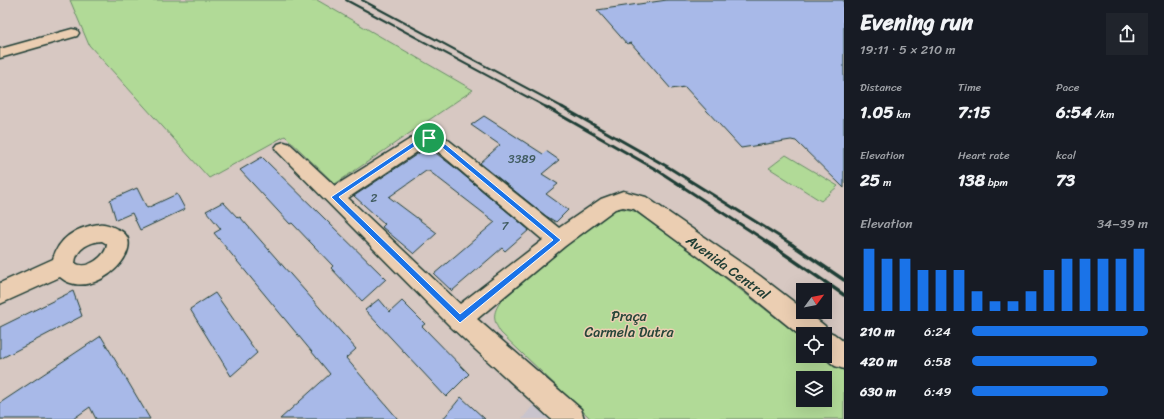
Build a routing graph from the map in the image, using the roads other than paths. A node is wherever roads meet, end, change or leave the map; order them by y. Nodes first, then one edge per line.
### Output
1 (72, 32) dead end
2 (0, 54) edge
3 (284, 148) dead end
4 (334, 197) junction
5 (558, 240) junction
6 (63, 265) dead end
7 (0, 294) edge
8 (460, 319) junction
9 (807, 327) edge
10 (832, 348) edge
11 (844, 357) edge
12 (571, 419) edge

1 - 2 street
3 - 4 street
4 - 5 street
4 - 8 street
5 - 8 street
5 - 9 street, Avenida Central
6 - 7 street
8 - 12 street
10 - 11 street

